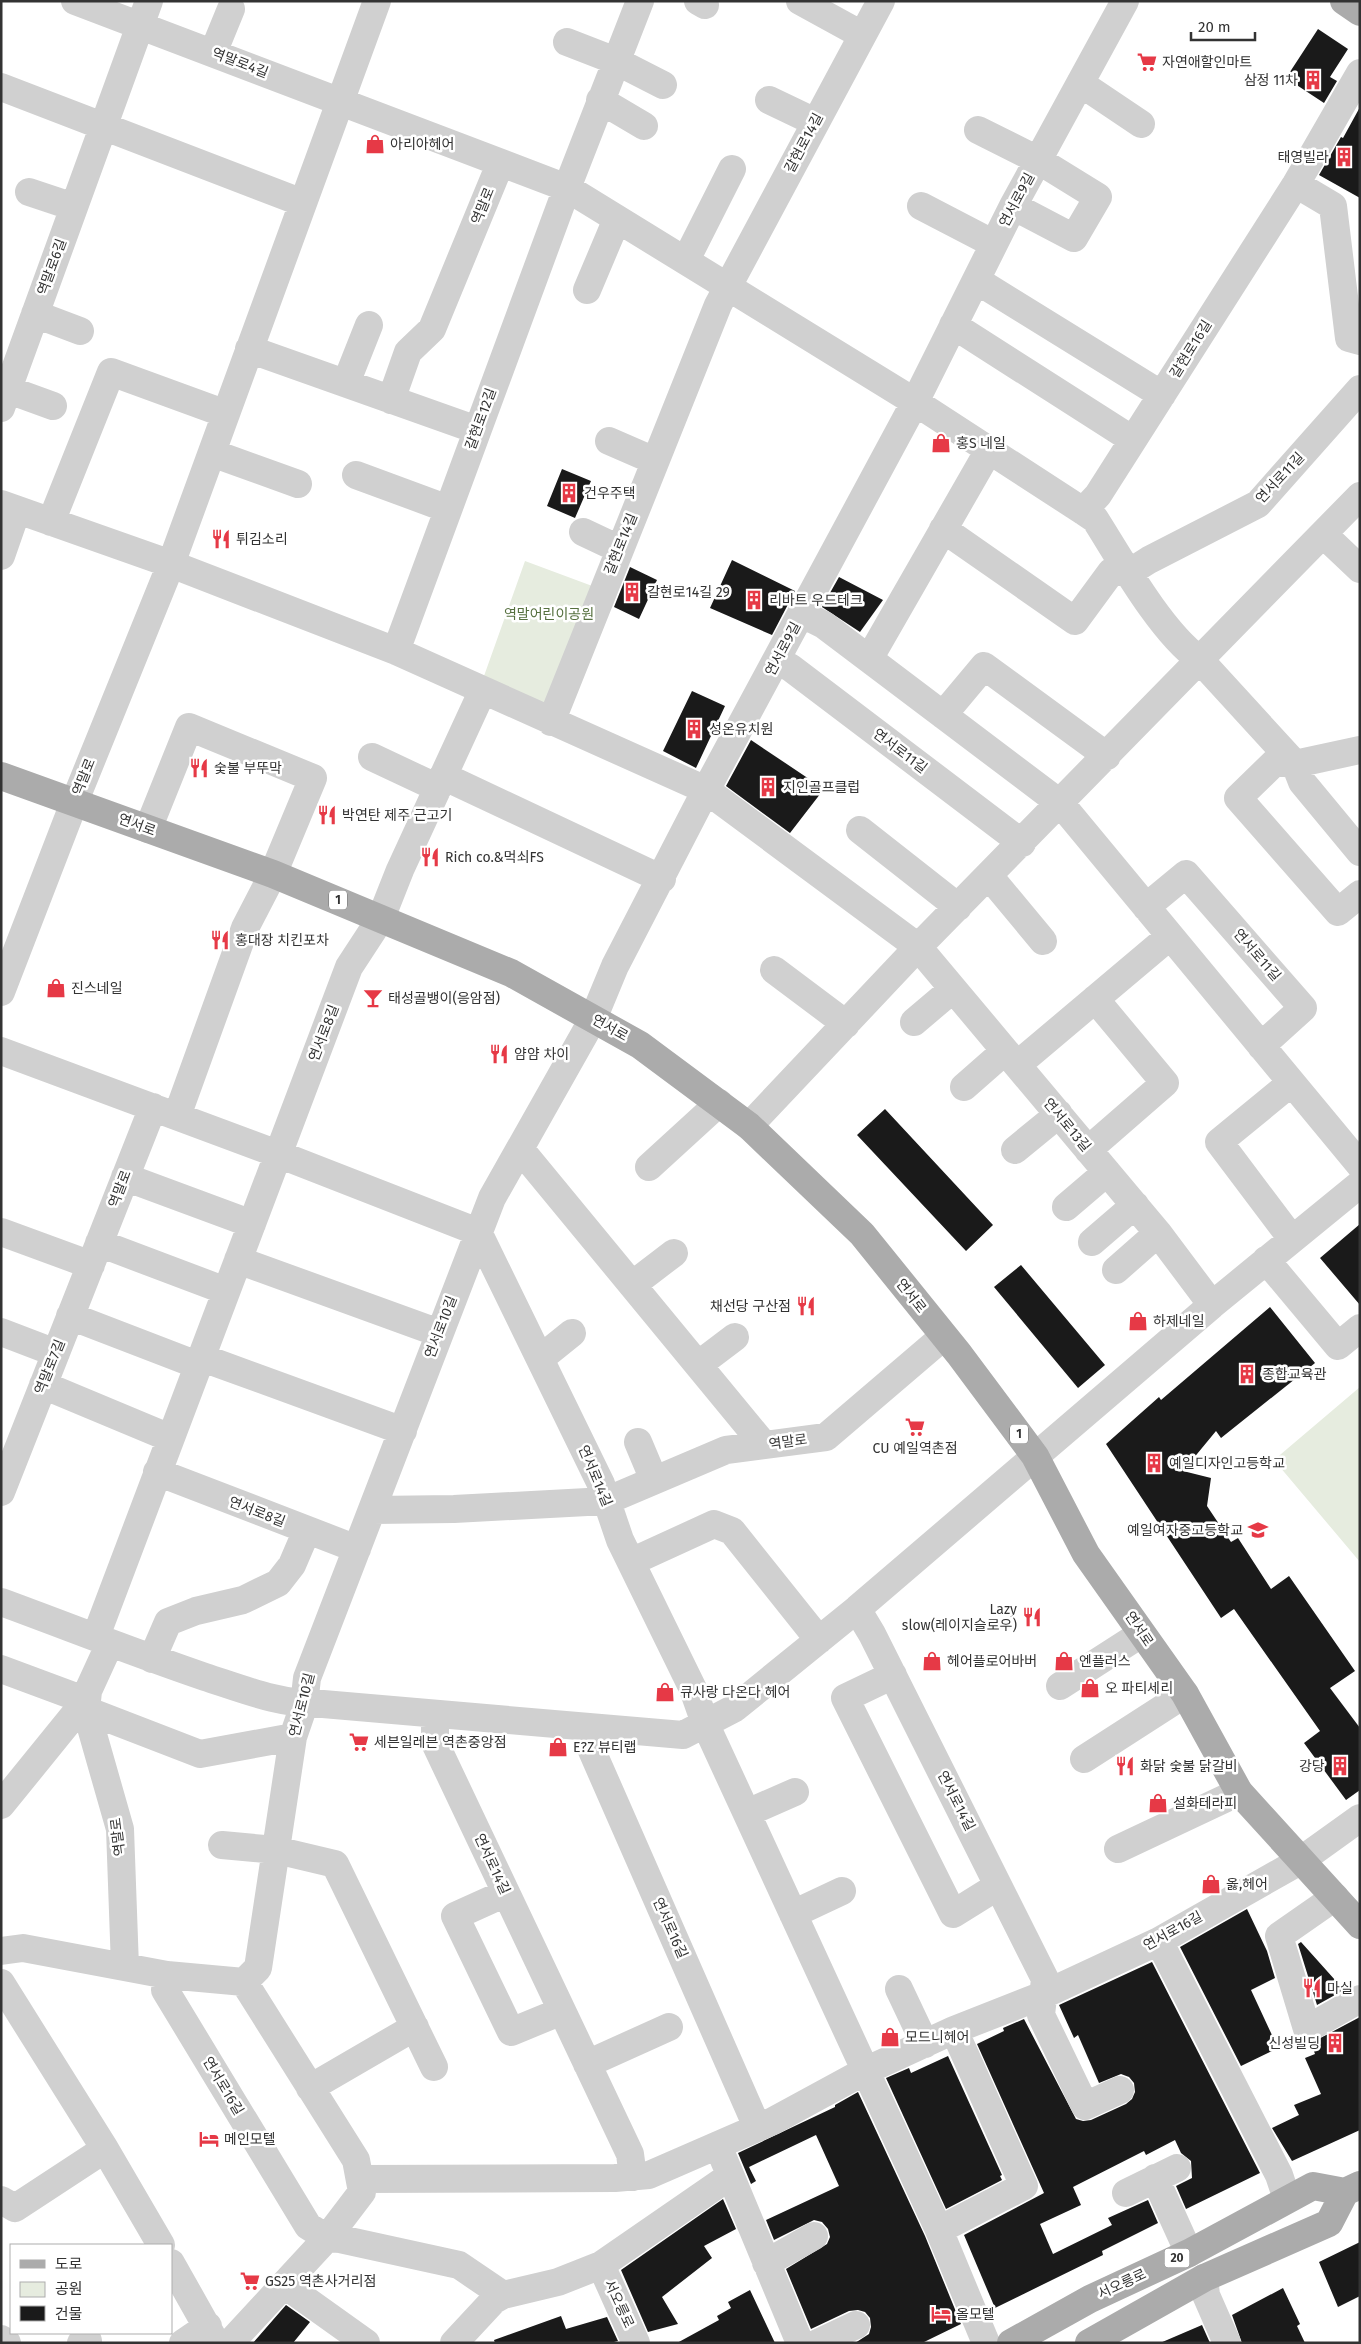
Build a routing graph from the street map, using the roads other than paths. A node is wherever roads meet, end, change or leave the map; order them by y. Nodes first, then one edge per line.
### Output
1 (75, 1) edge
2 (377, 1) edge
3 (800, 1) edge
4 (881, 1) edge
5 (1125, 1) edge
6 (1344, 1) edge
7 (632, 4) edge
8 (231, 9) dead end
9 (1360, 12) edge
10 (145, 13) edge
11 (862, 35) junction
12 (567, 42) dead end
13 (214, 52) junction
14 (616, 61) junction
15 (1360, 74) edge
16 (1080, 82) junction
17 (663, 85) dead end
18 (1, 87) edge
19 (600, 100) junction
20 (769, 100) dead end
21 (340, 101) junction
22 (815, 122) junction
23 (1141, 124) dead end
24 (103, 126) junction
25 (644, 126) dead end
26 (978, 130) dead end
27 (1038, 160) junction
28 (500, 164) junction
29 (732, 169) dead end
30 (1296, 184) junction
31 (567, 188) junction
32 (29, 192) dead end
33 (303, 203) junction
34 (922, 206) dead end
35 (1013, 206) junction
36 (74, 207) junction
37 (617, 219) junction
38 (994, 244) junction
39 (686, 260) junction
40 (976, 280) junction
41 (728, 285) junction
42 (587, 290) dead end
43 (35, 314) junction
44 (953, 324) junction
45 (369, 325) dead end
46 (80, 331) dead end
47 (1360, 341) edge
48 (249, 348) junction
49 (346, 383) junction
50 (1360, 389) edge
51 (1162, 395) junction
52 (3, 398) edge
53 (391, 400) junction
54 (915, 402) junction
55 (53, 406) dead end
56 (226, 414) junction
57 (477, 430) junction
58 (1133, 440) junction
59 (609, 441) dead end
60 (989, 450) junction
61 (212, 453) junction
62 (655, 461) junction
63 (356, 475) dead end
64 (298, 484) dead end
65 (1360, 496) edge
66 (9, 507) edge
67 (448, 509) junction
68 (1083, 512) junction
69 (51, 522) junction
70 (943, 529) junction
71 (583, 532) dead end
72 (1323, 534) junction
73 (619, 549) junction
74 (1, 556) edge
75 (171, 564) junction
76 (1360, 569) edge
77 (1130, 572) junction
78 (802, 614) junction
79 (396, 651) junction
80 (869, 659) junction
81 (777, 660) junction
82 (1199, 660) junction
83 (482, 692) junction
84 (943, 715) junction
85 (551, 722) junction
86 (1360, 750) edge
87 (1107, 756) junction
88 (372, 757) dead end
89 (1295, 764) junction
90 (1, 776) edge
91 (440, 782) junction
92 (706, 790) junction
93 (74, 803) junction
94 (1061, 804) junction
95 (148, 829) junction
96 (860, 830) dead end
97 (1022, 843) junction
98 (1360, 852) edge
99 (272, 874) junction
100 (989, 876) junction
101 (662, 879) junction
102 (1360, 894) edge
103 (958, 907) junction
104 (1146, 907) junction
105 (381, 918) junction
106 (1170, 936) junction
107 (1043, 941) dead end
108 (918, 947) junction
109 (774, 970) dead end
110 (953, 989) junction
111 (1, 992) edge
112 (1095, 999) junction
113 (593, 1019) junction
114 (914, 1022) dead end
115 (846, 1024) junction
116 (1261, 1046) junction
117 (1, 1051) edge
118 (1011, 1058) junction
119 (1291, 1083) junction
120 (964, 1086) dead end
121 (718, 1103) junction
122 (165, 1111) junction
123 (1058, 1114) junction
124 (749, 1126) junction
125 (520, 1149) junction
126 (1015, 1150) dead end
127 (1088, 1150) junction
128 (278, 1154) junction
129 (1360, 1165) edge
130 (649, 1167) dead end
131 (1107, 1172) junction
132 (125, 1177) junction
133 (1360, 1184) edge
134 (1135, 1205) junction
135 (1066, 1207) dead end
136 (252, 1224) junction
137 (1, 1232) edge
138 (478, 1232) junction
139 (1158, 1233) junction
140 (1292, 1239) junction
141 (1092, 1242) dead end
142 (674, 1253) dead end
143 (95, 1254) junction
144 (238, 1260) junction
145 (1266, 1260) junction
146 (1116, 1270) dead end
147 (632, 1285) junction
148 (226, 1292) junction
149 (1212, 1305) junction
150 (70, 1316) junction
151 (1360, 1328) edge
152 (1, 1332) edge
153 (439, 1333) junction
154 (572, 1334) dead end
155 (735, 1337) dead end
156 (944, 1337) junction
157 (56, 1353) junction
158 (541, 1358) junction
159 (199, 1361) junction
160 (698, 1366) junction
161 (43, 1385) junction
162 (403, 1431) junction
163 (170, 1438) junction
164 (638, 1442) dead end
165 (764, 1445) junction
166 (1035, 1456) junction
167 (157, 1472) junction
168 (654, 1480) junction
169 (1, 1492) edge
170 (606, 1501) junction
171 (373, 1510) junction
172 (307, 1530) junction
173 (357, 1549) junction
174 (631, 1562) junction
175 (1, 1602) edge
176 (857, 1609) junction
177 (1142, 1634) junction
178 (103, 1640) junction
179 (818, 1640) junction
180 (152, 1659) junction
181 (1, 1669) edge
182 (893, 1675) junction
183 (1060, 1686) dead end
184 (1184, 1694) junction
185 (304, 1705) junction
186 (86, 1710) junction
187 (435, 1714) junction
188 (705, 1723) junction
189 (587, 1726) junction
190 (293, 1737) junction
191 (1084, 1759) dead end
192 (795, 1792) dead end
193 (1239, 1792) junction
194 (1, 1805) edge
195 (747, 1813) junction
196 (1360, 1818) edge
197 (222, 1845) dead end
198 (1118, 1849) dead end
199 (276, 1850) junction
200 (1300, 1861) junction
201 (998, 1886) junction
202 (842, 1891) dead end
203 (506, 1893) junction
204 (1335, 1897) junction
205 (793, 1914) junction
206 (1360, 1925) edge
207 (1158, 1941) junction
208 (1, 1951) edge
209 (125, 1967) junction
210 (167, 1975) junction
211 (244, 1982) junction
212 (1, 1983) edge
213 (899, 1989) dead end
214 (1043, 1995) junction
215 (1360, 1999) edge
216 (562, 2011) junction
217 (415, 2027) junction
218 (670, 2027) dead end
219 (954, 2030) junction
220 (925, 2044) junction
221 (587, 2064) junction
222 (434, 2067) dead end
223 (865, 2071) junction
224 (310, 2088) junction
225 (1120, 2090) dead end
226 (758, 2128) junction
227 (718, 2145) junction
228 (105, 2149) junction
229 (730, 2176) junction
230 (634, 2177) junction
231 (361, 2179) junction
232 (1352, 2188) edge
233 (1126, 2193) dead end
234 (1287, 2199) junction
235 (1, 2200) edge
236 (939, 2230) junction
237 (814, 2236) dead end
238 (327, 2238) junction
239 (160, 2244) edge
240 (1189, 2253) junction
241 (766, 2263) junction
242 (172, 2265) edge
243 (601, 2265) junction
244 (1204, 2278) junction
245 (285, 2285) junction
246 (503, 2295) junction
247 (856, 2325) dead end
248 (212, 2335) edge
249 (637, 2335) edge
250 (1115, 2336) edge
251 (1, 2339) edge
252 (7, 2343) edge
253 (183, 2343) edge
254 (230, 2343) edge
255 (366, 2343) edge
256 (454, 2343) edge
257 (800, 2343) edge
258 (818, 2343) edge
259 (986, 2343) edge
260 (1011, 2343) edge
261 (1089, 2343) edge
262 (1227, 2343) edge

1 - 10 street, 역말로4길
2 - 21 street, 역말로
3 - 11 street
4 - 11 street, 갈현로14길
5 - 16 street, 연서로9길
6 - 9 main road
7 - 14 street, 갈현로12길
8 - 13 street
10 - 13 street, 역말로4길
10 - 24 street, 역말로6길
11 - 22 street, 갈현로14길
12 - 14 street
13 - 21 street, 역말로4길
14 - 17 street
14 - 19 street, 갈현로12길
15 - 30 street, 갈현로16길
16 - 23 street
16 - 27 street, 연서로9길
18 - 24 street
19 - 25 street
19 - 31 street, 갈현로12길
20 - 22 street
21 - 28 street
21 - 33 street, 역말로
22 - 41 street, 갈현로14길
24 - 33 street
24 - 36 street, 역말로6길
26 - 27 street
27 - 35 street, 연서로9길
27 - 35 street
28 - 31 street
28 - 53 street, 역말로
29 - 39 street
30 - 47 street
30 - 51 street, 갈현로16길
31 - 37 street
31 - 57 street, 갈현로12길
32 - 36 street
33 - 48 street, 역말로
34 - 38 street
35 - 38 street, 연서로9길
36 - 43 street, 역말로6길
37 - 39 street
37 - 42 street
38 - 40 street, 연서로9길
39 - 41 street
40 - 44 street, 연서로9길
40 - 51 street
41 - 54 street
41 - 62 street, 갈현로14길
43 - 46 street
43 - 52 street, 역말로6길
44 - 54 street, 연서로9길
44 - 58 street
45 - 49 street
48 - 49 street
48 - 56 street, 역말로
49 - 53 street
50 - 77 street, 연서로11길
51 - 58 street, 갈현로16길
52 - 55 street
53 - 57 street
54 - 60 street
54 - 78 street, 연서로9길
56 - 61 street, 역말로
56 - 69 street
57 - 67 street, 갈현로12길
58 - 68 street, 갈현로16길
59 - 62 street
60 - 68 street
60 - 70 street
61 - 64 street
61 - 75 street, 역말로
62 - 73 street, 갈현로14길
63 - 67 street
65 - 72 street
66 - 69 street
66 - 74 street
67 - 79 street, 갈현로12길
68 - 77 street
69 - 75 street
70 - 77 street, 연서로11길
70 - 80 street
71 - 73 street
72 - 76 street
72 - 82 street
73 - 85 street, 갈현로14길
75 - 79 street
75 - 93 street, 역말로
77 - 82 street
78 - 80 street
78 - 81 street, 연서로9길
79 - 83 street
80 - 84 street
81 - 92 street, 연서로9길
81 - 97 street, 연서로11길
82 - 87 street
82 - 89 street
83 - 85 street
83 - 91 street, 연서로8길
84 - 87 street
84 - 94 street
85 - 92 street
86 - 89 street
87 - 94 street
88 - 91 street
89 - 98 street
89 - 102 street
90 - 93 main road, 연서로 / 1
91 - 101 street
91 - 105 street, 연서로8길
92 - 101 street, 연서로9길
92 - 108 street
93 - 95 main road, 연서로 / 1
93 - 111 street, 역말로
94 - 97 street
94 - 104 street
95 - 99 main road, 연서로 / 1
95 - 99 street
96 - 103 street
97 - 100 street
99 - 105 main road, 연서로 / 1
99 - 122 street
100 - 103 street
100 - 107 street
101 - 113 street, 연서로9길
103 - 108 street
104 - 106 street
104 - 116 street, 연서로11길
105 - 113 main road, 연서로 / 1
105 - 128 street, 연서로8길
106 - 112 street
106 - 116 street
108 - 110 street, 연서로13길
108 - 115 street
109 - 115 street
110 - 114 street
110 - 118 street, 연서로13길
112 - 118 street
112 - 127 street
113 - 121 main road, 연서로 / 1
113 - 125 street, 연서로10길
115 - 124 street
116 - 119 street
117 - 122 street
118 - 120 street
118 - 123 street, 연서로13길
119 - 129 street
119 - 140 street
121 - 124 main road, 연서로 / 1
121 - 130 street
122 - 128 street
122 - 132 street, 역말로
123 - 126 street
123 - 127 street, 연서로13길
124 - 156 main road, 연서로 / 1
125 - 138 street, 연서로10길
125 - 147 street
127 - 131 street, 연서로13길
128 - 136 street, 연서로8길
128 - 138 street
131 - 134 street, 연서로13길
131 - 135 street
132 - 136 street
132 - 143 street, 역말로
133 - 140 street
134 - 139 street, 연서로13길
134 - 141 street
136 - 144 street, 연서로8길
137 - 143 street
138 - 153 street, 연서로10길
138 - 158 street, 연서로14길
139 - 146 street
139 - 149 street, 연서로13길
140 - 145 street
142 - 147 street
143 - 148 street
143 - 150 street, 역말로7길
144 - 148 street, 연서로8길
144 - 153 street
145 - 149 street
145 - 151 street
147 - 160 street
148 - 159 street, 연서로8길
149 - 166 street
150 - 157 street, 역말로7길
150 - 159 street
152 - 157 street
153 - 162 street, 연서로10길
154 - 158 street
155 - 160 street
156 - 165 street, 역말로
156 - 166 main road, 연서로 / 1
157 - 161 street, 역말로7길
158 - 170 street, 연서로14길
159 - 162 street
159 - 163 street, 연서로8길
160 - 165 street
161 - 163 street
161 - 169 street, 역말로7길
162 - 171 street, 연서로10길
163 - 167 street, 연서로8길
164 - 168 street
165 - 168 street, 역말로
166 - 176 street
166 - 177 main road, 연서로 / 1
167 - 172 street, 연서로8길
167 - 178 street, 연서로8길
168 - 170 street, 역말로
170 - 171 street
170 - 174 street, 연서로14길
171 - 173 street, 연서로10길
172 - 173 street, 연서로8길
172 - 180 street
173 - 185 street, 연서로10길
174 - 179 street
174 - 188 street, 연서로14길
175 - 178 street
176 - 179 street
176 - 182 street, 연서로14길
177 - 183 street
177 - 184 main road, 연서로 / 1
178 - 180 street
178 - 186 street, 역말로
179 - 188 street
180 - 185 street
181 - 186 street
182 - 201 street, 연서로14길
182 - 201 street
184 - 191 street
184 - 193 main road, 연서로 / 1
185 - 187 street
185 - 190 street, 연서로10길
186 - 190 street
186 - 194 street
186 - 209 street, 역말로
187 - 189 street
187 - 203 street, 연서로14길
188 - 189 street
188 - 195 street
189 - 226 street, 연서로16길
190 - 199 street, 연서로10길
192 - 195 street
193 - 198 street
193 - 200 main road, 연서로 / 1
195 - 205 street
196 - 200 street, 연서로16길
197 - 199 street
199 - 211 street, 연서로10길
199 - 217 street
200 - 204 main road, 연서로 / 1
200 - 207 street, 연서로16길
201 - 214 street, 연서로14길
202 - 205 street
203 - 216 street, 연서로14길
203 - 216 street
204 - 206 main road, 연서로 / 1
204 - 215 street
205 - 223 street
207 - 214 street, 연서로16길
207 - 234 street
208 - 209 street
209 - 210 street
210 - 211 street
210 - 238 street, 연서로16길
211 - 224 street
212 - 228 street
213 - 220 street
214 - 219 street, 연서로16길
214 - 225 street
216 - 221 street, 연서로14길
217 - 222 street
217 - 224 street
218 - 221 street
219 - 220 street, 연서로16길
219 - 236 street
220 - 223 street, 연서로16길
221 - 230 street
223 - 226 street, 연서로16길
223 - 236 street
224 - 231 street
226 - 227 street, 연서로16길
227 - 229 street
227 - 230 street, 연서로16길
228 - 235 street
228 - 239 street
229 - 241 street
229 - 243 street
230 - 231 street, 연서로16길
231 - 238 street
232 - 234 main road, 서오릉로 / 20
232 - 244 main road, 서오릉로 / 20
233 - 240 street
234 - 240 main road, 서오릉로 / 20
236 - 259 street
237 - 241 street
238 - 245 street
238 - 246 street, 연서로16길
240 - 260 main road, 서오릉로 / 20
241 - 257 street
242 - 248 street
243 - 246 street
243 - 249 street, 서오릉로
244 - 250 main road, 서오릉로 / 20
244 - 262 street
245 - 254 street
245 - 255 street
246 - 256 street
247 - 258 street
248 - 253 street
250 - 261 main road, 서오릉로 / 20
251 - 252 street

